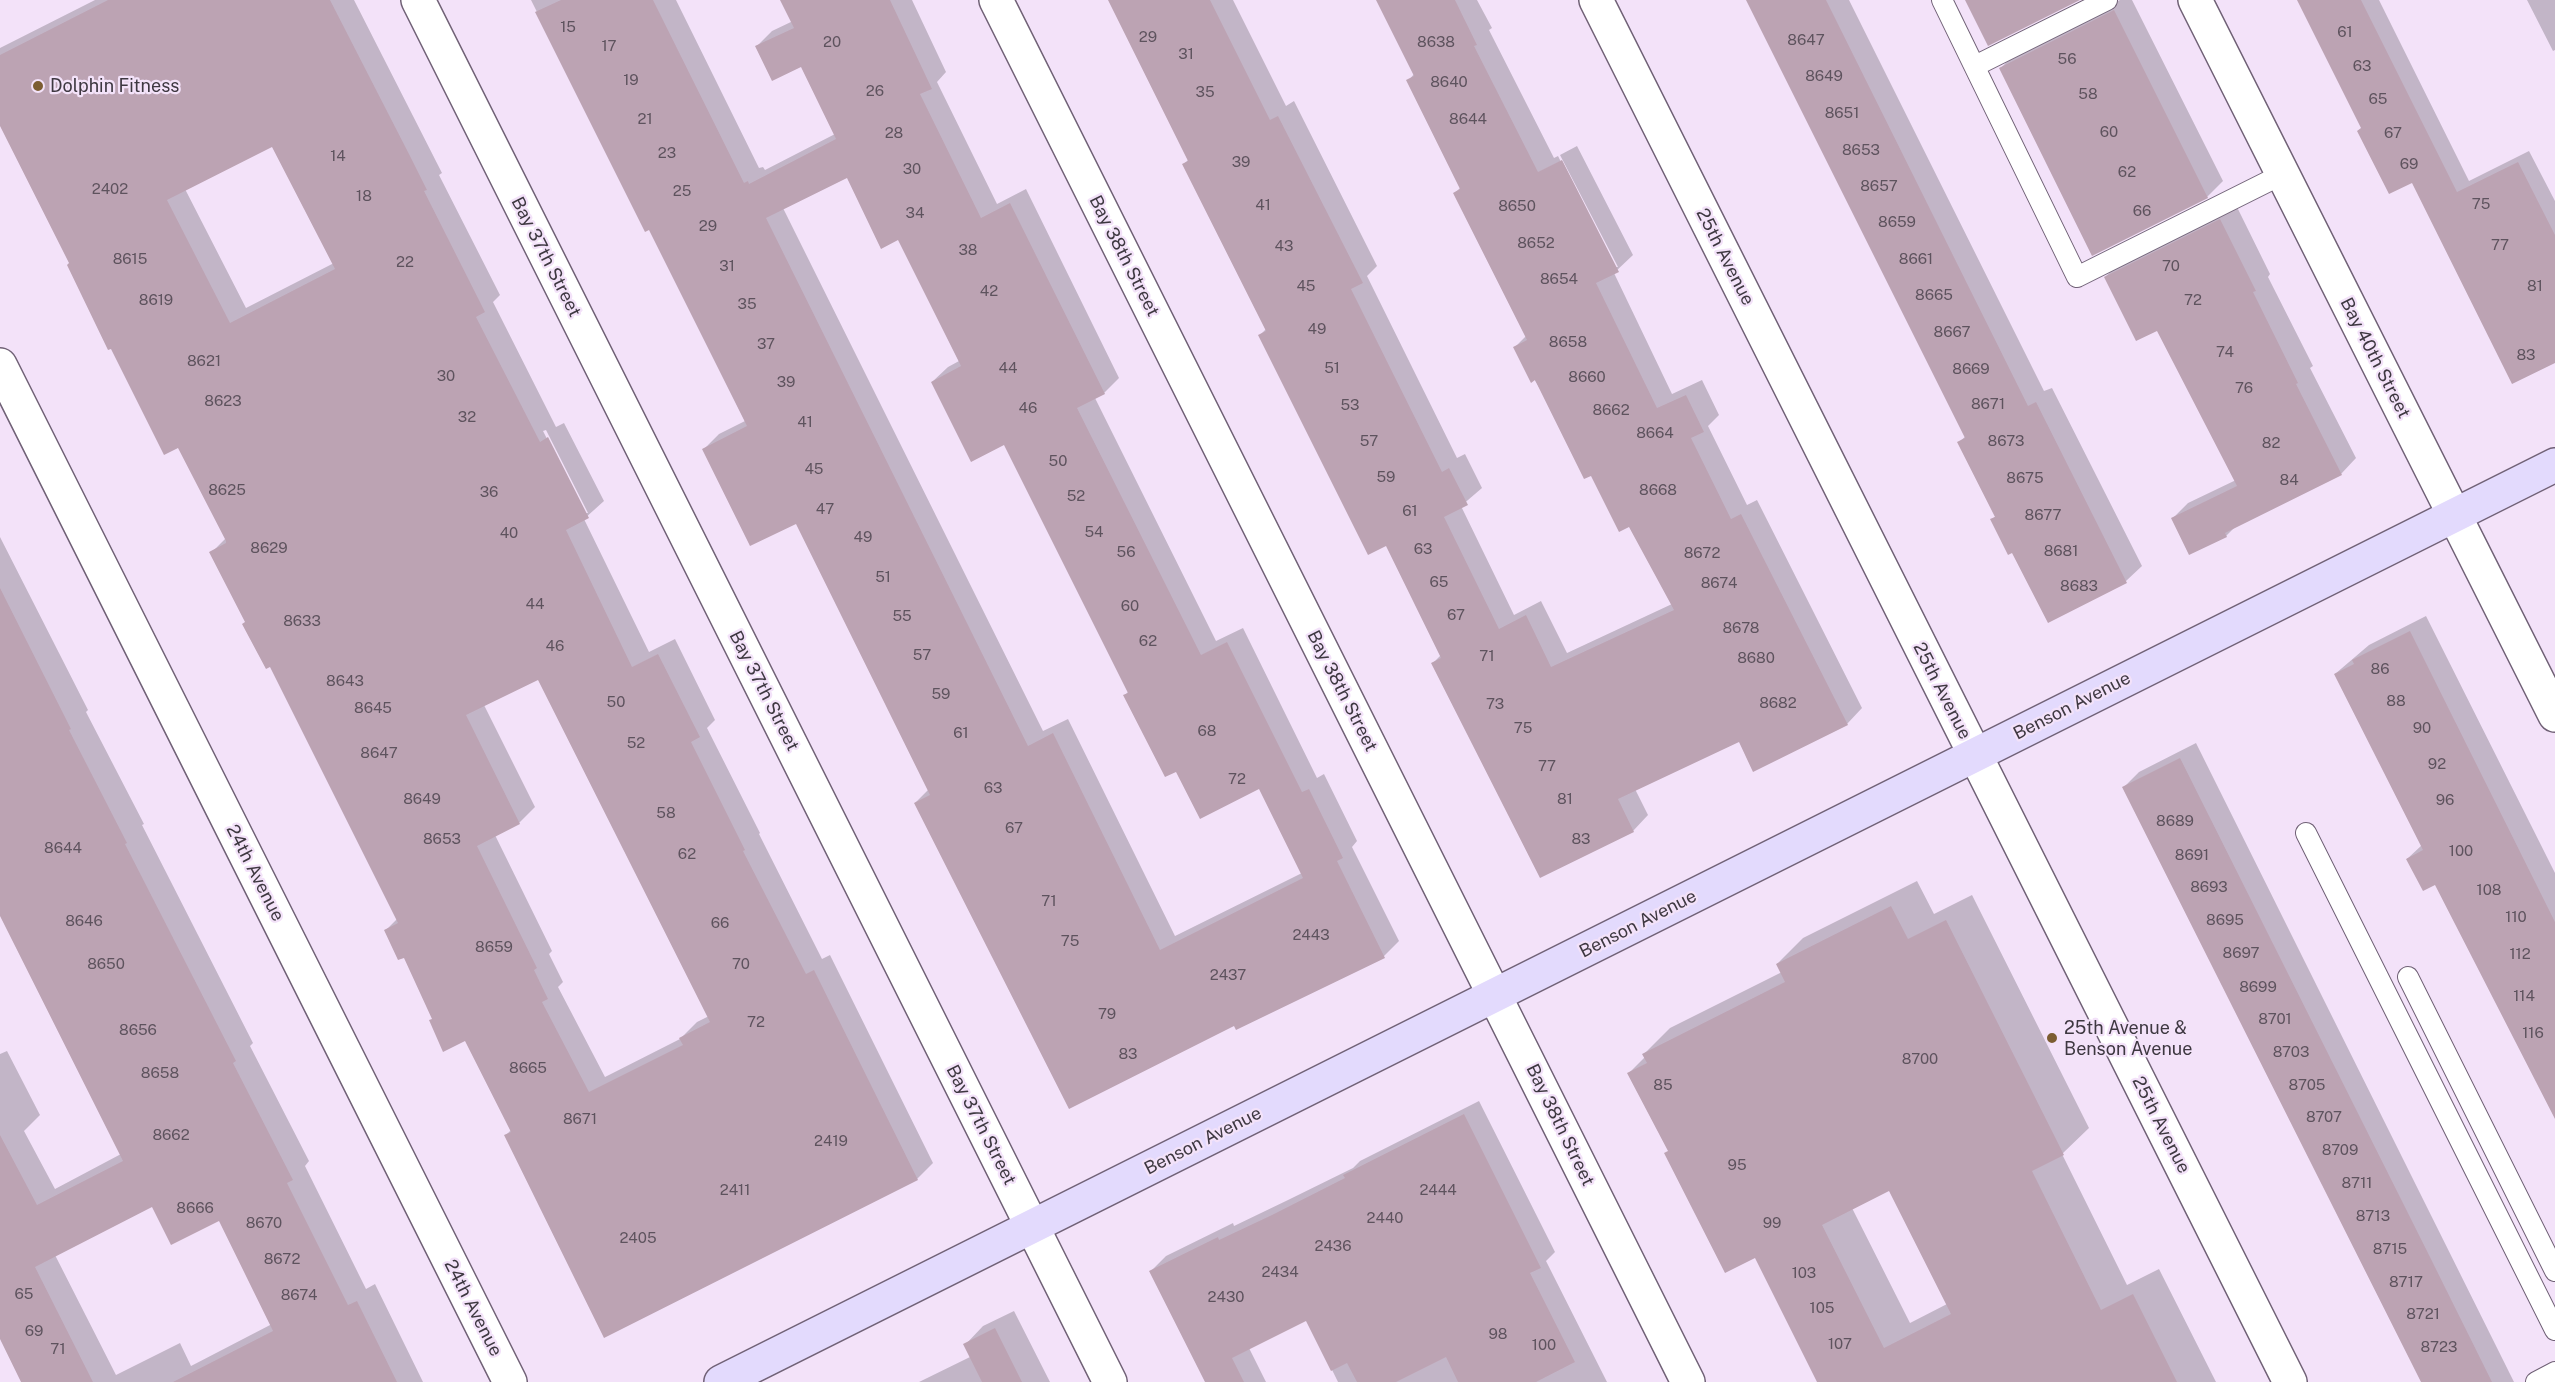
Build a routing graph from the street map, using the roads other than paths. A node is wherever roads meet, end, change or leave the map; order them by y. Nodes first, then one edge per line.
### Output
1 (417, 0) edge
2 (996, 0) edge
3 (1596, 0) edge
4 (1942, 0) edge
5 (2107, 0) edge
6 (2195, 0) edge
7 (1975, 66) junction
8 (2283, 174) junction
9 (0, 365) edge
10 (2555, 465) edge
11 (2455, 515) junction
12 (2555, 715) edge
13 (1974, 756) junction
14 (2306, 833) dead end
15 (2408, 977) dead end
16 (1495, 995) junction
17 (1032, 1227) junction
18 (2555, 1271) edge
19 (2555, 1330) edge
20 (2555, 1372) edge
21 (510, 1382) edge
22 (721, 1382) edge
23 (1110, 1382) edge
24 (1688, 1382) edge
25 (2290, 1382) edge
26 (2536, 1382) edge

1 - 17 street, Bay 37th Street
2 - 16 street, Bay 38th Street
3 - 13 street, 25th Avenue
4 - 7 lane
5 - 7 lane
6 - 8 street, Bay 40th Street
7 - 8 lane
8 - 11 street, Bay 40th Street
9 - 21 street, 24th Avenue
10 - 11 street, Benson Avenue
11 - 12 street, Bay 40th Street
11 - 13 street, Benson Avenue
13 - 16 street, Benson Avenue
13 - 25 street, 25th Avenue
14 - 19 lane
15 - 18 lane
16 - 17 street, Benson Avenue
16 - 24 street, Bay 38th Street
17 - 22 street, Benson Avenue
17 - 23 street, Bay 37th Street
20 - 26 lane

